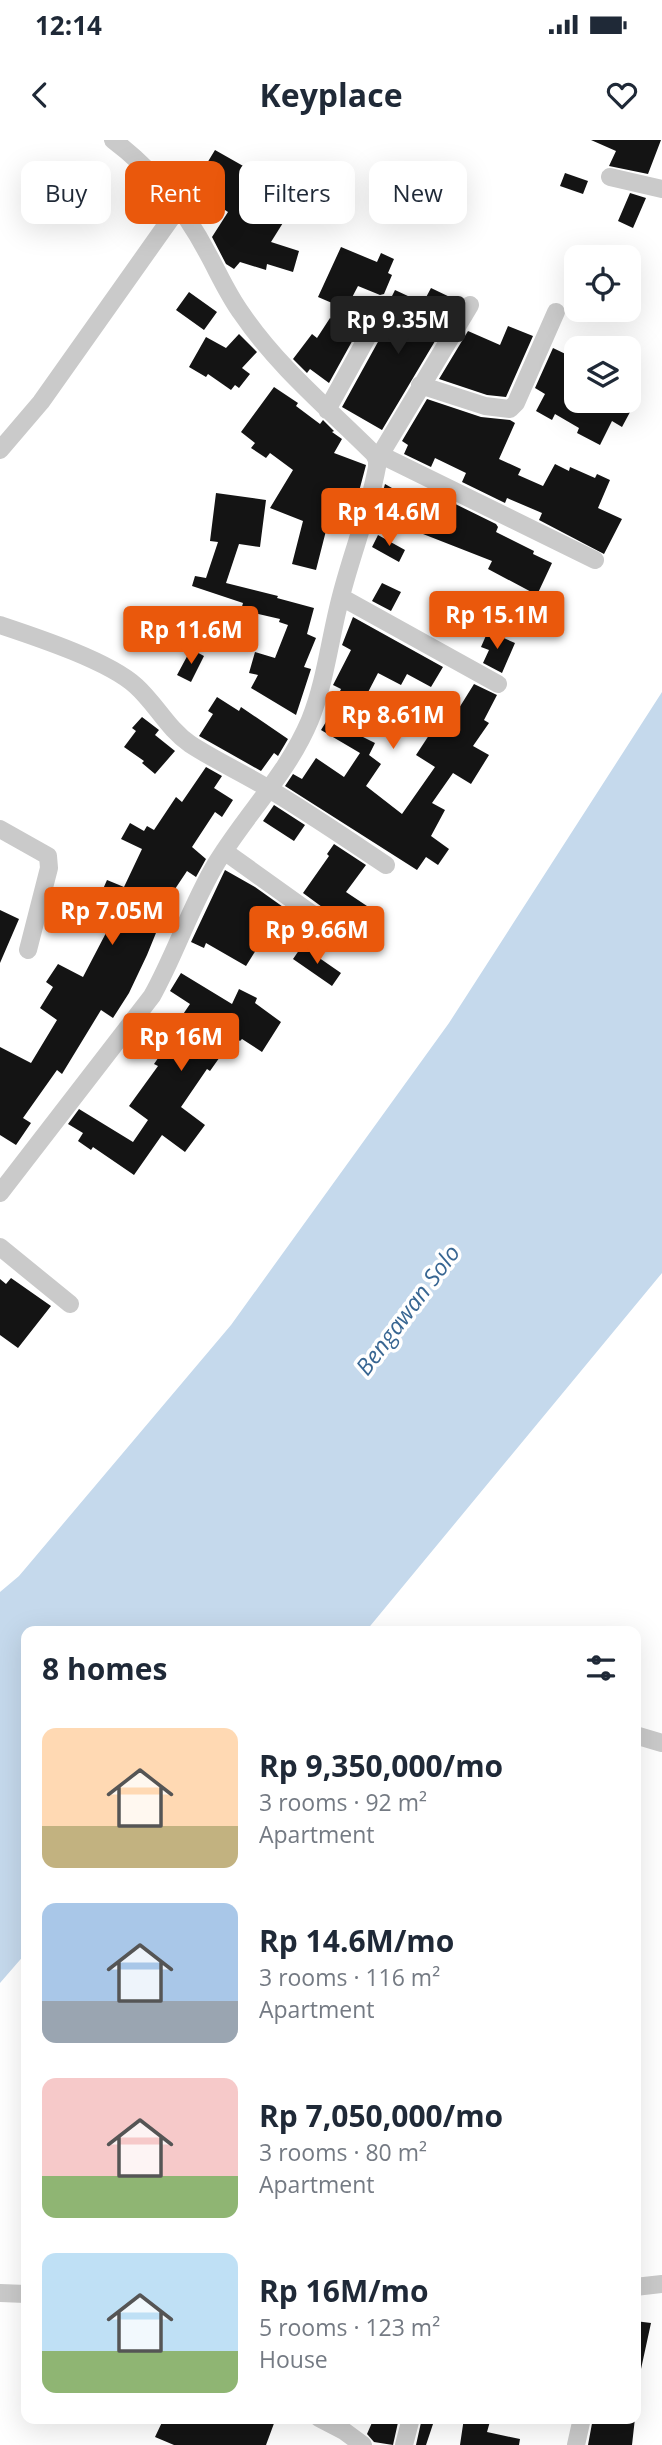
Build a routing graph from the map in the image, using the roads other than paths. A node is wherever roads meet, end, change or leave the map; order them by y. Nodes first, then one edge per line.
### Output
1 (113, 140) edge
2 (137, 161) edge
3 (610, 177) dead end
4 (662, 189) edge
5 (167, 224) edge
6 (190, 224) edge
7 (385, 305) dead end
8 (470, 305) dead end
9 (556, 312) dead end
10 (420, 385) junction
11 (327, 410) junction
12 (0, 450) edge
13 (379, 458) junction
14 (595, 560) dead end
15 (341, 597) junction
16 (0, 625) edge
17 (498, 684) dead end
18 (269, 789) junction
19 (0, 829) edge
20 (224, 851) junction
21 (386, 864) dead end
22 (347, 939) dead end
23 (28, 950) dead end
24 (0, 1193) edge
25 (0, 1247) edge
26 (69, 1304) dead end
27 (641, 1737) edge
28 (662, 1742) edge
29 (662, 2284) edge
30 (641, 2288) edge
31 (0, 2293) edge
32 (21, 2294) edge
33 (331, 2424) edge
34 (409, 2424) edge
35 (581, 2424) edge
36 (363, 2445) edge
37 (404, 2445) edge
38 (576, 2445) edge

1 - 2 street
3 - 4 street
5 - 12 street
6 - 11 street
7 - 11 street
8 - 10 street
9 - 10 street
10 - 13 street
11 - 13 street
13 - 14 street
13 - 15 street
15 - 17 street
15 - 18 street
16 - 18 street
18 - 20 street
18 - 21 street
19 - 23 street
20 - 22 street
20 - 24 street
25 - 26 street
27 - 28 street
29 - 30 street
31 - 32 street
33 - 36 street
34 - 37 street
35 - 38 street

